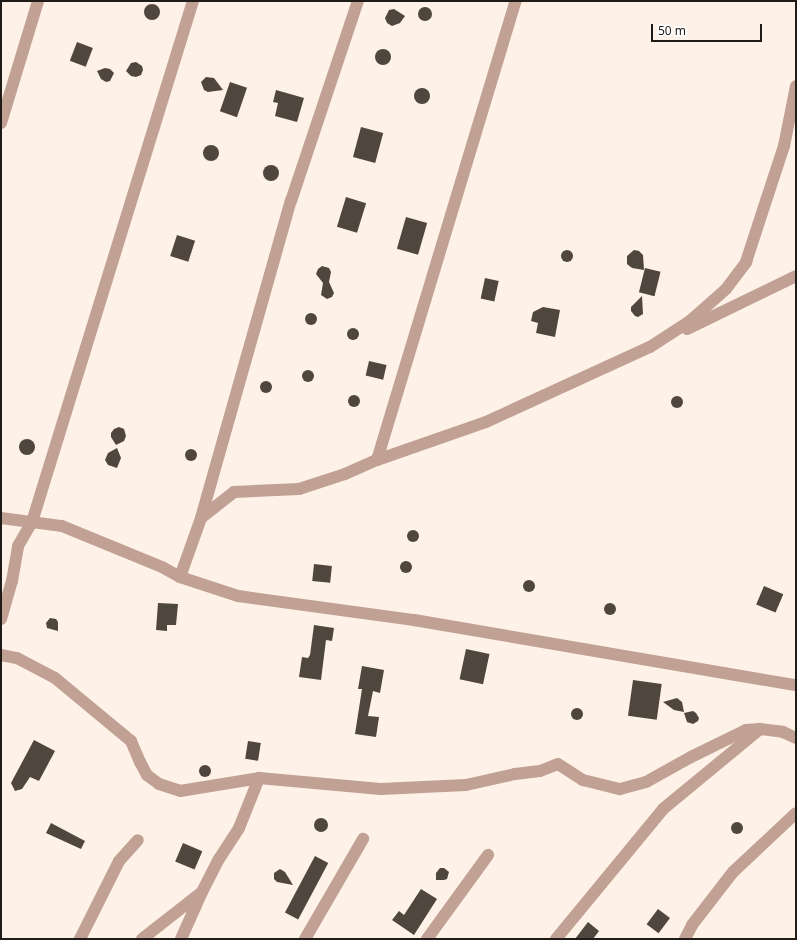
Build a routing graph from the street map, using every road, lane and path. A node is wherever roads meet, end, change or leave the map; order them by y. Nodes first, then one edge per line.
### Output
1 (38, 1) edge
2 (193, 1) edge
3 (358, 1) edge
4 (516, 1) edge
5 (796, 86) edge
6 (1, 123) edge
7 (796, 276) edge
8 (650, 347) junction
9 (377, 460) junction
10 (1, 518) edge
11 (201, 518) junction
12 (32, 522) junction
13 (180, 577) junction
14 (1, 619) edge
15 (1, 655) edge
16 (796, 685) edge
17 (760, 729) junction
18 (783, 732) junction
19 (796, 738) edge
20 (796, 747) edge
21 (259, 778) junction
22 (796, 813) edge
23 (363, 839) dead end
24 (138, 840) dead end
25 (488, 855) dead end
26 (202, 892) junction
27 (80, 939) edge
28 (142, 939) edge
29 (181, 939) edge
30 (305, 939) edge
31 (427, 939) edge
32 (556, 939) edge
33 (685, 939) edge

1 - 6 street
2 - 12 street
3 - 11 street
4 - 9 street
5 - 8 street
7 - 8 street
8 - 9 street
9 - 11 street
10 - 12 street
11 - 13 street
12 - 13 street
12 - 14 street
13 - 16 street
15 - 21 street
17 - 18 street
17 - 21 street
17 - 32 street
18 - 19 street
18 - 20 street
21 - 26 street
22 - 33 street
23 - 30 street
24 - 27 street
25 - 31 street
26 - 28 street
26 - 29 street

